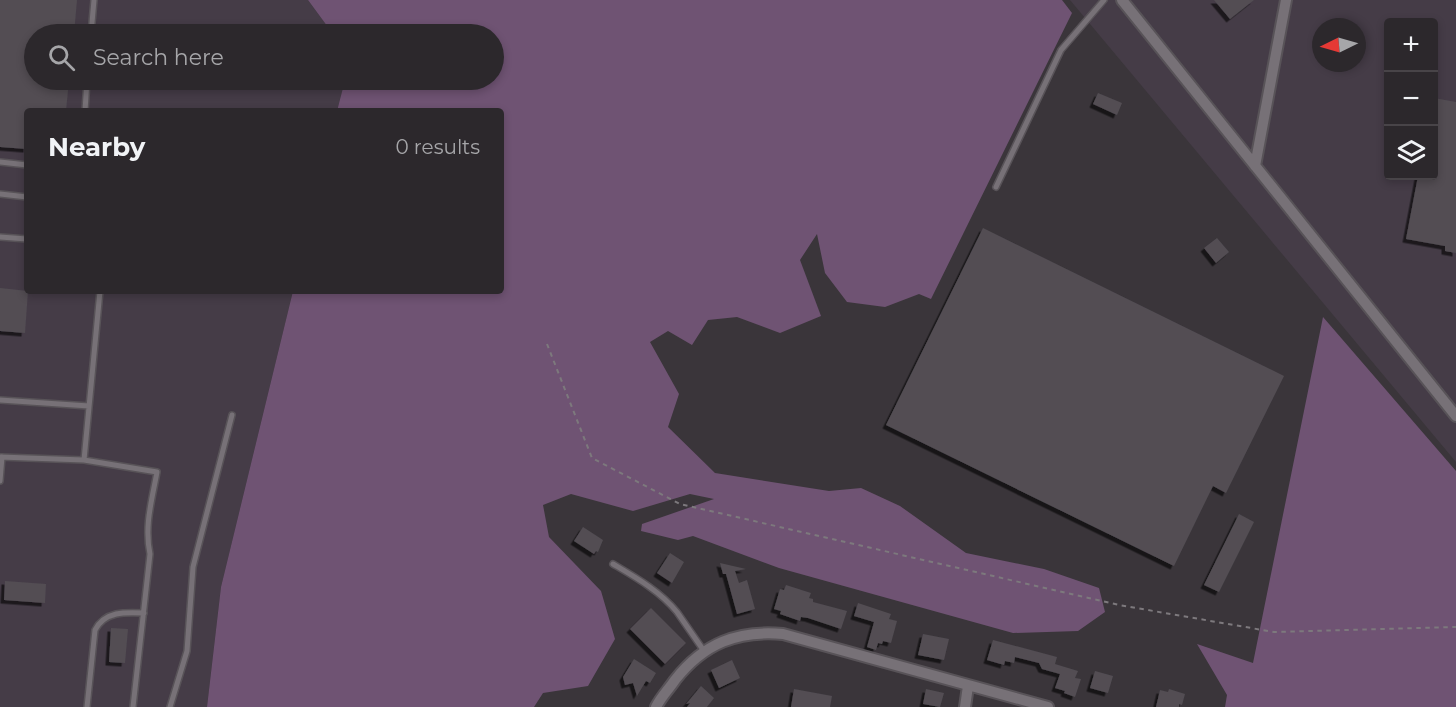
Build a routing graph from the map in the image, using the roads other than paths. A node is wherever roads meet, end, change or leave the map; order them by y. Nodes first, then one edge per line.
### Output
1 (94, 0) edge
2 (1104, 0) edge
3 (1122, 0) edge
4 (1286, 0) edge
5 (92, 24) edge
6 (86, 90) edge
7 (85, 108) edge
8 (0, 162) edge
9 (24, 165) edge
10 (1255, 166) junction
11 (996, 187) dead end
12 (0, 194) edge
13 (24, 197) edge
14 (0, 237) edge
15 (24, 239) edge
16 (100, 294) edge
17 (0, 400) edge
18 (89, 406) junction
19 (232, 415) dead end
20 (1456, 416) edge
21 (1, 457) edge
22 (84, 460) junction
23 (0, 481) edge
24 (613, 564) dead end
25 (144, 613) junction
26 (704, 651) junction
27 (968, 686) junction
28 (87, 707) edge
29 (133, 707) edge
30 (170, 707) edge
31 (656, 707) edge
32 (965, 707) edge
33 (1048, 707) edge

1 - 5 lane
2 - 11 lane
3 - 10 street
4 - 10 street
6 - 7 lane
8 - 9 lane
10 - 20 street
12 - 13 lane
14 - 15 lane
16 - 18 lane
17 - 18 lane
18 - 22 lane
19 - 30 lane
21 - 22 lane
21 - 23 lane
22 - 25 lane
24 - 26 lane
25 - 28 lane
25 - 29 lane
26 - 27 street
26 - 31 street
27 - 32 street
27 - 33 street

